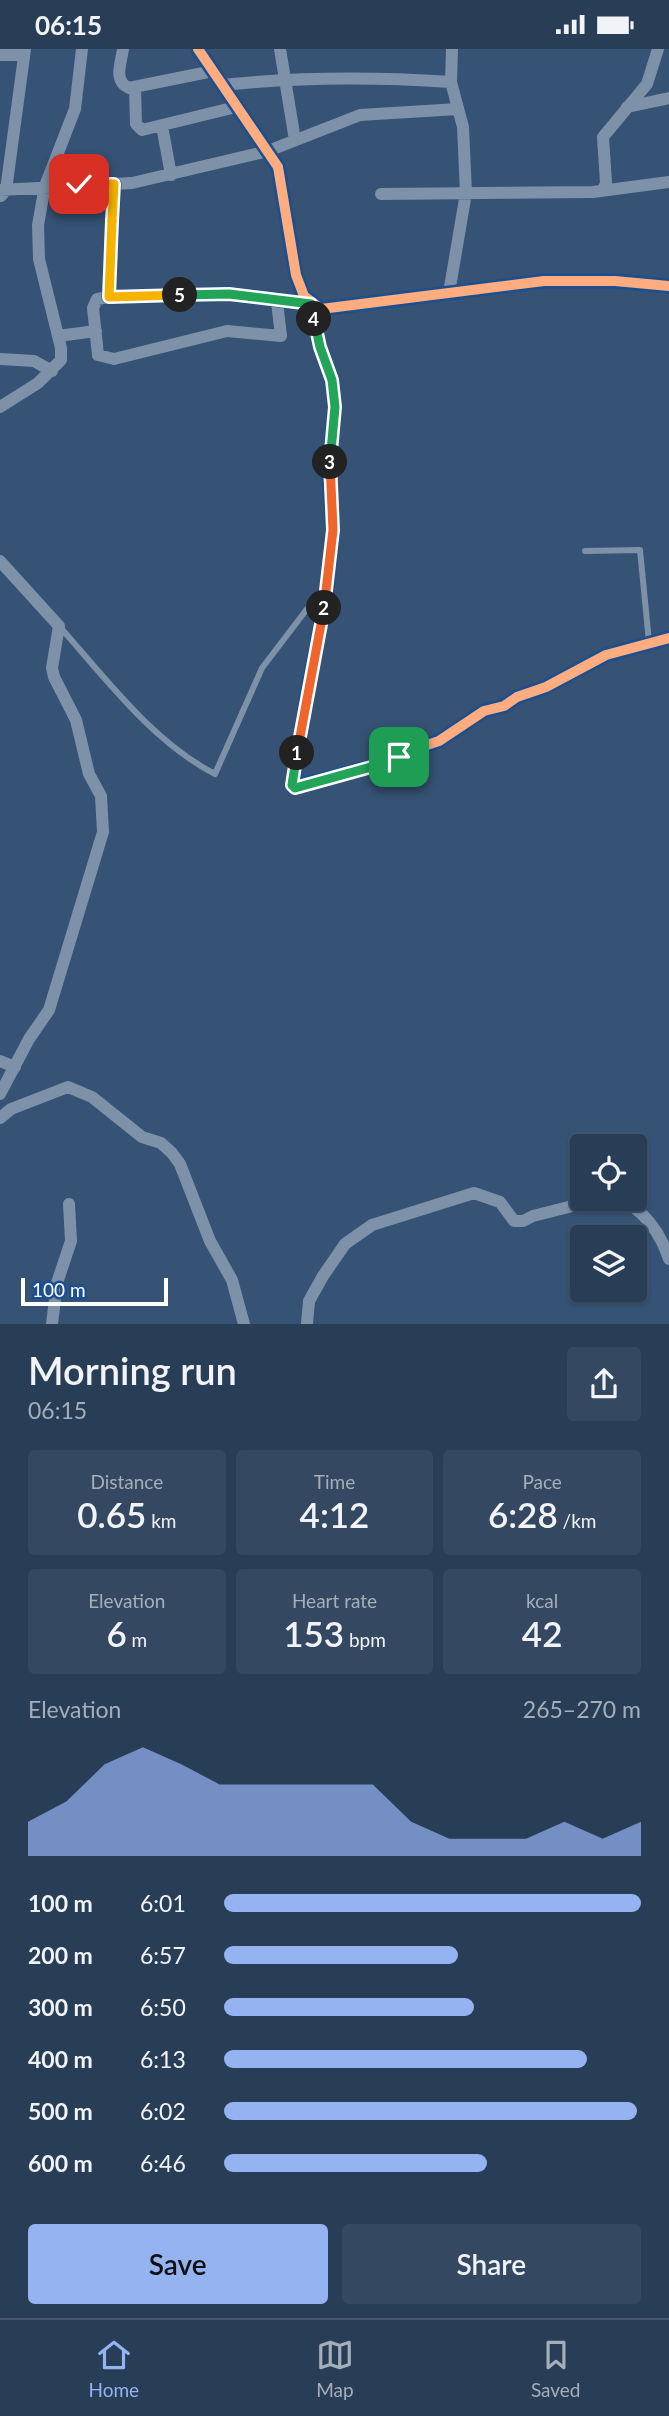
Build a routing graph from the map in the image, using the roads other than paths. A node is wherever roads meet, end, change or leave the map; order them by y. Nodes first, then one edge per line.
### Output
1 (82, 49) edge
2 (123, 49) edge
3 (198, 49) edge
4 (279, 49) edge
5 (442, 49) edge
6 (659, 49) edge
7 (24, 52) edge
8 (451, 54) edge
9 (0, 55) edge
10 (213, 71) junction
11 (283, 80) junction
12 (451, 82) junction
13 (222, 85) junction
14 (135, 87) junction
15 (669, 98) edge
16 (236, 107) junction
17 (627, 107) junction
18 (458, 109) junction
19 (162, 126) junction
20 (295, 140) junction
21 (268, 151) junction
22 (171, 175) junction
23 (669, 182) edge
24 (114, 184) junction
25 (45, 186) junction
26 (603, 190) junction
27 (2, 193) edge
28 (466, 193) junction
29 (381, 194) dead end
30 (669, 286) edge
31 (449, 293) junction
32 (109, 297) junction
33 (277, 302) junction
34 (311, 304) junction
35 (96, 331) junction
36 (58, 336) junction
37 (0, 359) edge
38 (52, 371) junction
39 (0, 407) edge
40 (585, 551) dead end
41 (0, 561) edge
42 (326, 599) junction
43 (59, 625) junction
44 (669, 638) edge
45 (649, 642) junction
46 (0, 1061) edge
47 (15, 1067) junction
48 (0, 1094) edge
49 (0, 1118) edge
50 (69, 1204) dead end
51 (570, 1207) edge
52 (637, 1211) edge
53 (669, 1259) edge
54 (52, 1324) edge
55 (244, 1324) edge
56 (307, 1324) edge

1 - 25 street
2 - 14 street
3 - 10 street
4 - 11 street
5 - 8 street
6 - 17 street
7 - 9 street
7 - 27 street
8 - 12 street
10 - 13 street
10 - 14 street
11 - 12 street
11 - 13 street
11 - 20 street
12 - 18 street
13 - 16 street
14 - 19 street
15 - 17 street
16 - 19 street
16 - 21 street
17 - 26 street
18 - 20 street
18 - 28 street
19 - 22 street
20 - 21 street
21 - 22 street
21 - 34 street
22 - 24 street
23 - 26 street
24 - 25 street
24 - 32 street
25 - 27 street
25 - 36 street
26 - 28 street
28 - 29 street
28 - 31 street
30 - 31 street
31 - 34 street
32 - 33 street
32 - 35 street
33 - 34 street
33 - 35 street
34 - 42 street
35 - 36 street
36 - 38 street
37 - 38 street
38 - 39 street
40 - 45 lane
41 - 43 street
42 - 43 lane
42 - 45 street
43 - 47 street
44 - 45 street
46 - 47 street
47 - 48 street
49 - 55 street
50 - 54 street
51 - 56 street
52 - 53 street

